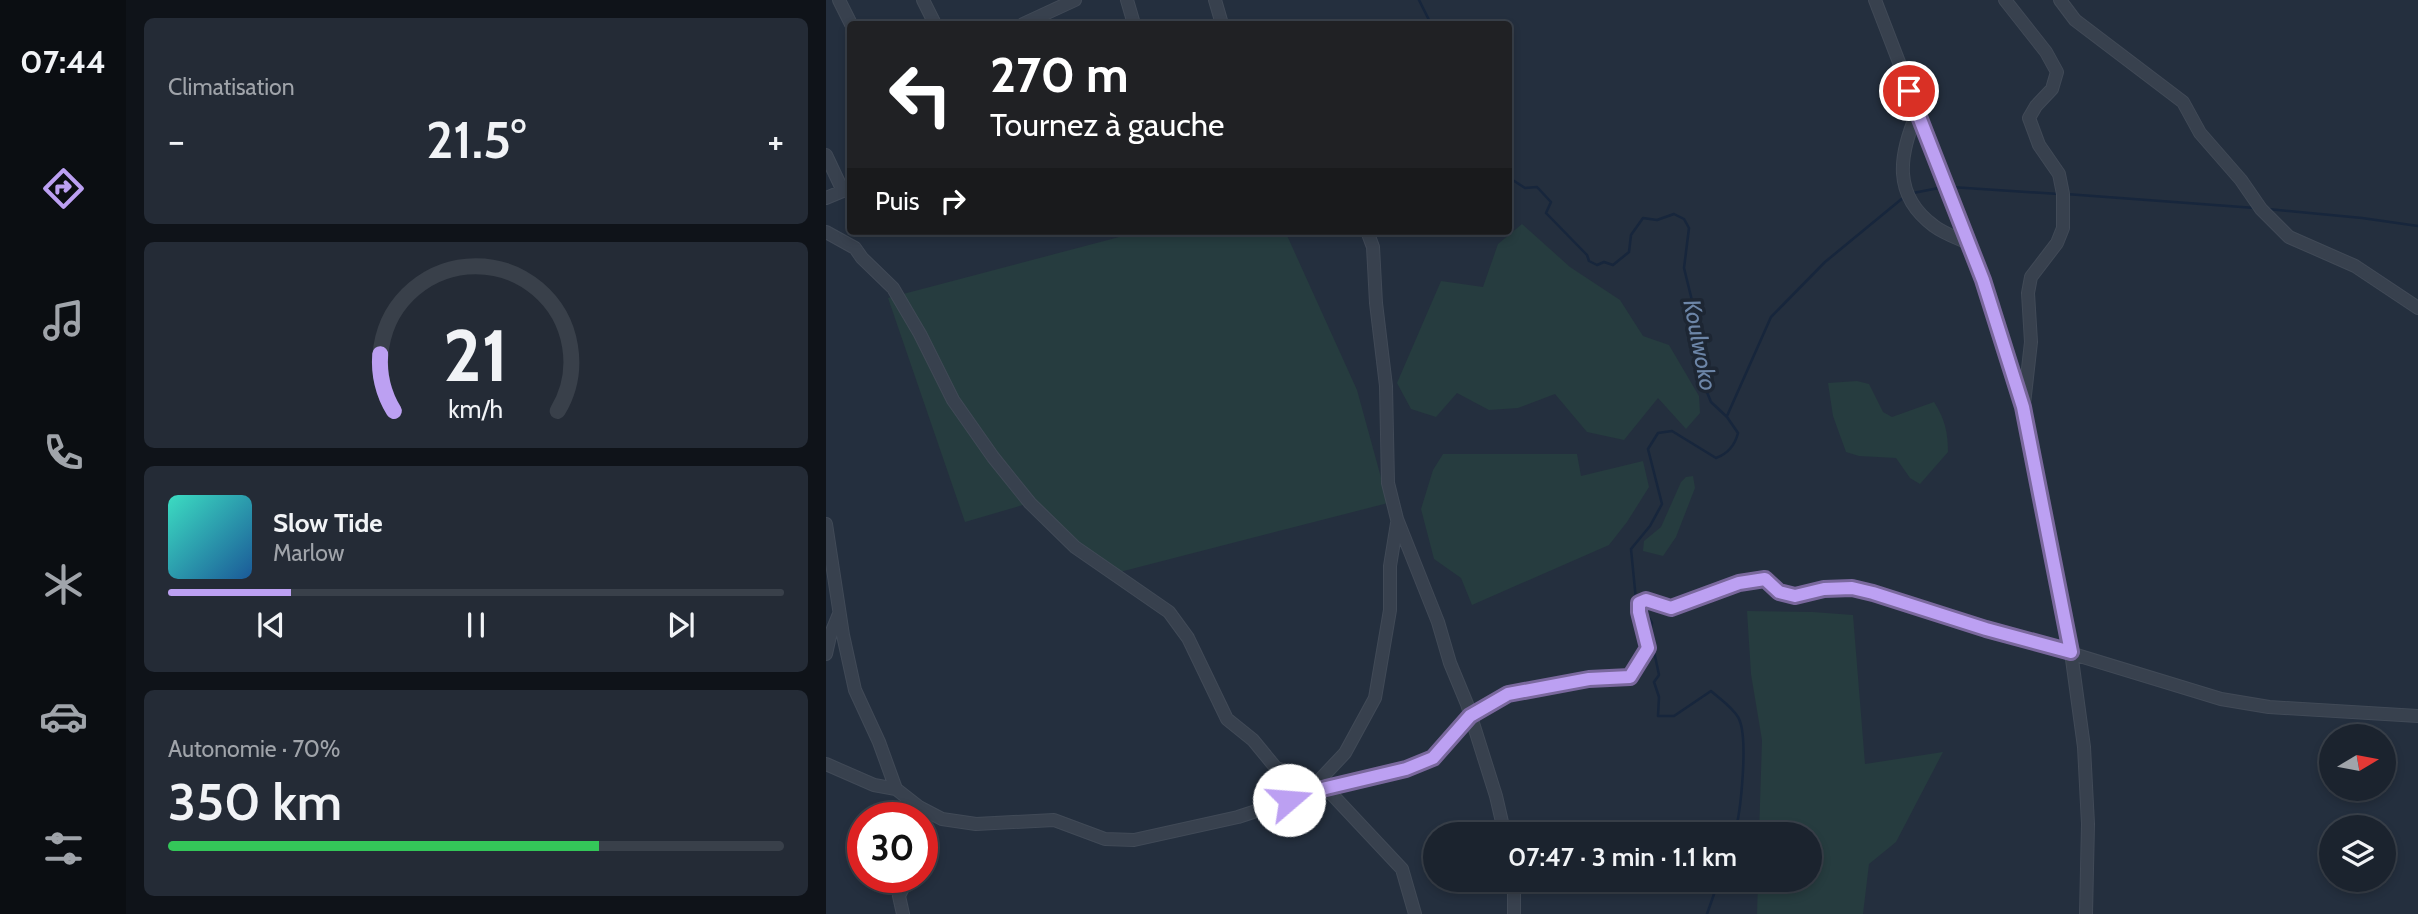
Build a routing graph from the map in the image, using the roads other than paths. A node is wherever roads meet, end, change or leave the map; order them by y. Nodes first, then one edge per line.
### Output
1 (839, 0) edge
2 (923, 0) edge
3 (1075, 0) edge
4 (1127, 0) edge
5 (1875, 0) edge
6 (2005, 0) edge
7 (2060, 0) edge
8 (849, 21) edge
9 (934, 21) edge
10 (1030, 21) edge
11 (1133, 21) edge
12 (1917, 113) junction
13 (826, 155) edge
14 (847, 189) edge
15 (826, 198) edge
16 (826, 232) edge
17 (1368, 235) edge
18 (1968, 243) junction
19 (2418, 308) edge
20 (2023, 407) junction
21 (1398, 519) junction
22 (826, 524) edge
23 (840, 612) junction
24 (2071, 652) junction
25 (826, 653) edge
26 (1470, 716) junction
27 (2418, 716) edge
28 (826, 764) edge
29 (1321, 786) junction
30 (896, 789) junction
31 (910, 802) edge
32 (938, 818) edge
33 (1502, 822) edge
34 (1514, 892) edge
35 (901, 893) edge
36 (903, 914) edge
37 (1415, 914) edge
38 (1514, 914) edge
39 (2085, 914) edge

1 - 8 street
2 - 9 street
3 - 10 street
4 - 11 street
5 - 12 street
6 - 20 street
7 - 19 street
12 - 18 street
12 - 18 street
13 - 14 street
14 - 15 street
16 - 29 street
17 - 21 street
18 - 20 street
20 - 24 street
21 - 26 street
21 - 29 street
22 - 23 street
23 - 25 street
23 - 30 street
24 - 26 street
24 - 27 street
24 - 39 street
26 - 29 street
26 - 33 street
28 - 30 street
29 - 32 street
29 - 37 street
30 - 31 street
34 - 38 street
35 - 36 street

